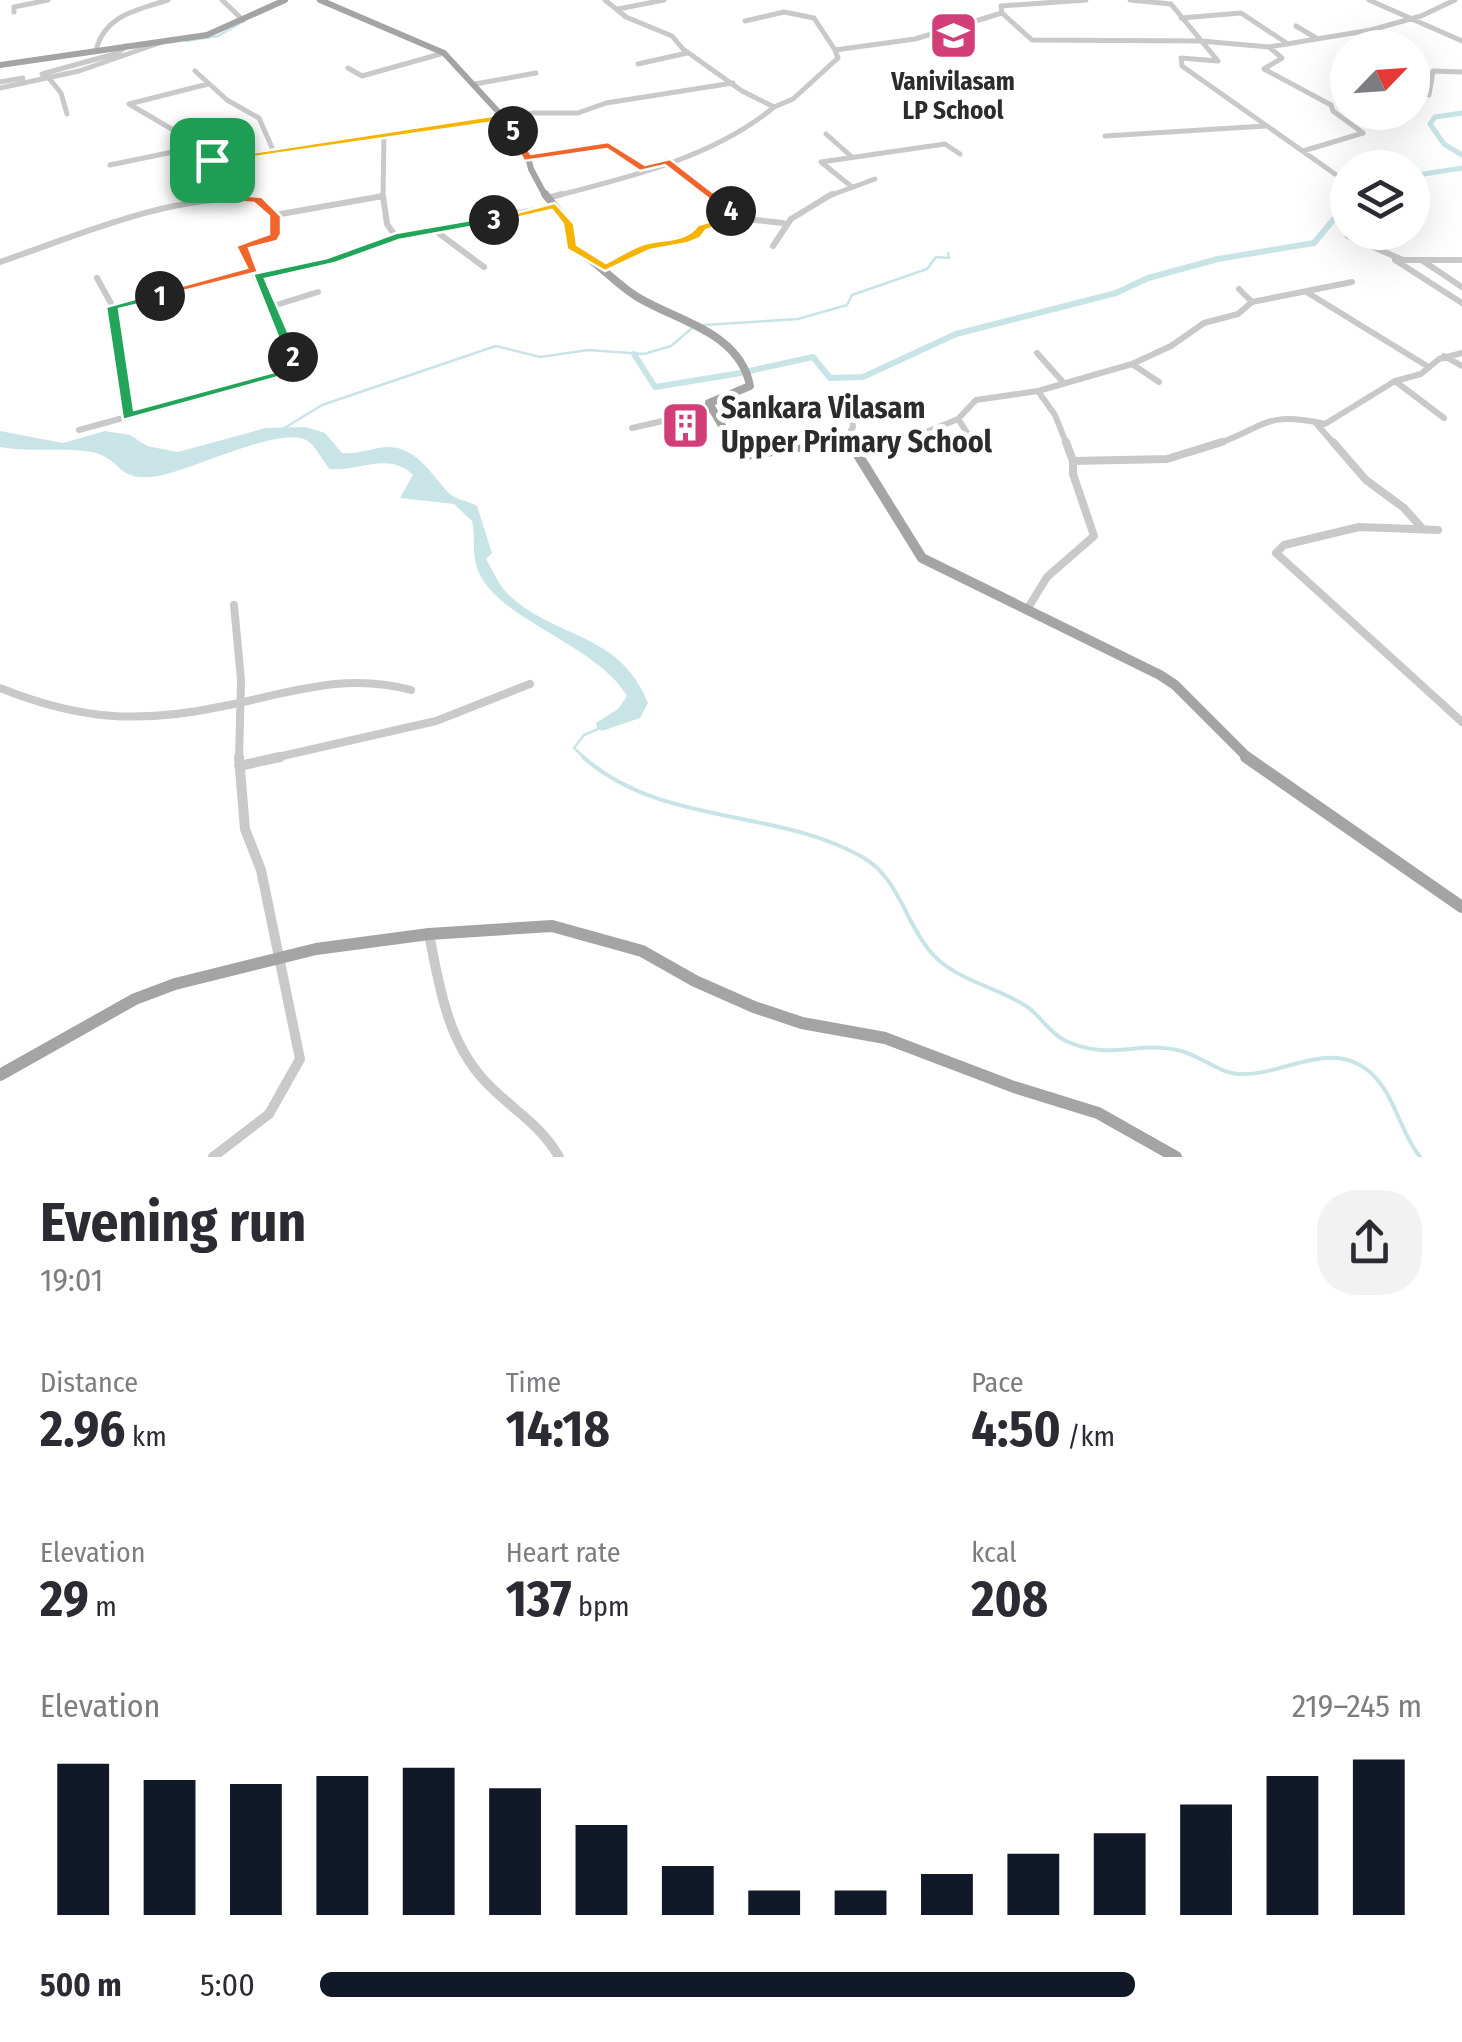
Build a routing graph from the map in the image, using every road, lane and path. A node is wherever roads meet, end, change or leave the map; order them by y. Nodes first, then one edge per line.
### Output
1 (48, 0) edge
2 (168, 0) edge
3 (222, 0) edge
4 (286, 0) edge
5 (320, 0) edge
6 (605, 0) edge
7 (664, 0) edge
8 (993, 0) edge
9 (1086, 0) edge
10 (1130, 0) edge
11 (1369, 0) edge
12 (1454, 0) edge
13 (618, 10) junction
14 (1002, 10) junction
15 (14, 12) dead end
16 (1181, 18) junction
17 (1409, 18) junction
18 (242, 20) junction
19 (745, 21) dead end
20 (1296, 26) dead end
21 (891, 34) dead end
22 (1316, 38) junction
23 (901, 40) junction
24 (165, 41) junction
25 (1462, 41) edge
26 (1210, 42) junction
27 (1288, 44) junction
28 (126, 46) junction
29 (1268, 47) junction
30 (96, 50) junction
31 (835, 50) junction
32 (444, 53) junction
33 (688, 53) junction
34 (638, 64) dead end
35 (0, 65) edge
36 (348, 68) dead end
37 (195, 71) dead end
38 (536, 72) dead end
39 (1462, 72) edge
40 (48, 77) junction
41 (733, 83) junction
42 (208, 84) junction
43 (475, 84) junction
44 (0, 85) edge
45 (1430, 90) edge
46 (774, 107) junction
47 (67, 114) dead end
48 (504, 118) junction
49 (1265, 126) junction
50 (826, 134) dead end
51 (384, 135) junction
52 (1106, 136) dead end
53 (192, 148) junction
54 (272, 150) junction
55 (1303, 151) junction
56 (960, 154) dead end
57 (852, 157) junction
58 (528, 158) junction
59 (212, 160) junction
60 (666, 161) junction
61 (110, 164) dead end
62 (644, 169) junction
63 (1330, 172) edge
64 (875, 179) dead end
65 (852, 187) junction
66 (383, 196) junction
67 (220, 198) junction
68 (547, 198) junction
69 (555, 206) junction
70 (275, 216) junction
71 (738, 218) junction
72 (783, 224) junction
73 (434, 229) junction
74 (396, 237) junction
75 (772, 246) dead end
76 (1380, 250) edge
77 (1387, 253) junction
78 (1462, 260) edge
79 (1423, 261) junction
80 (0, 262) edge
81 (484, 268) dead end
82 (605, 268) junction
83 (256, 273) junction
84 (98, 278) dead end
85 (1352, 282) dead end
86 (1462, 288) edge
87 (1239, 289) dead end
88 (318, 292) dead end
89 (1308, 293) junction
90 (1252, 302) junction
91 (1462, 304) edge
92 (112, 307) junction
93 (270, 307) junction
94 (1037, 352) dead end
95 (1462, 353) edge
96 (1444, 356) junction
97 (1132, 364) junction
98 (1427, 366) junction
99 (1462, 366) edge
100 (1396, 380) junction
101 (1062, 382) junction
102 (1159, 382) dead end
103 (1038, 391) junction
104 (712, 410) junction
105 (128, 416) junction
106 (852, 418) dead end
107 (1444, 418) dead end
108 (958, 420) junction
109 (1315, 422) junction
110 (632, 428) dead end
111 (80, 430) dead end
112 (924, 433) dead end
113 (846, 438) junction
114 (977, 447) dead end
115 (1073, 461) junction
116 (1420, 527) junction
117 (1438, 530) dead end
118 (234, 604) dead end
119 (1028, 608) junction
120 (530, 684) dead end
121 (0, 688) edge
122 (411, 690) dead end
123 (241, 703) junction
124 (1462, 722) edge
125 (239, 766) junction
126 (1462, 907) edge
127 (429, 934) junction
128 (277, 956) junction
129 (0, 1075) edge
130 (213, 1157) edge
131 (559, 1157) edge
132 (1176, 1157) edge

1 - 15 street
2 - 30 street
3 - 18 street
4 - 18 main road
5 - 32 main road
6 - 13 street
7 - 13 street
8 - 14 street
9 - 14 street
10 - 16 street
11 - 17 street
12 - 17 street
13 - 33 street
14 - 23 street
14 - 26 street
16 - 26 street
16 - 27 street
17 - 22 street
17 - 25 street
18 - 24 main road
19 - 31 street
20 - 22 street
21 - 23 street
22 - 27 street
23 - 31 street
24 - 28 main road
24 - 40 street
26 - 29 street
26 - 49 street
27 - 29 street
28 - 30 main road
28 - 44 street
29 - 55 street
30 - 35 main road
31 - 46 street
32 - 36 street
32 - 43 main road
33 - 34 street
33 - 41 street
37 - 42 street
38 - 43 street
39 - 45 street
40 - 44 street
40 - 47 street
41 - 46 street
41 - 48 street
42 - 53 street
42 - 54 street
43 - 48 main road
46 - 60 street
48 - 51 street
48 - 58 main road
49 - 52 street
49 - 55 street
50 - 57 street
51 - 54 street
51 - 66 street
53 - 59 street
53 - 61 street
54 - 59 street
55 - 63 street
56 - 57 street
57 - 65 street
58 - 62 street
58 - 68 main road
59 - 67 street
60 - 62 street
60 - 71 street
62 - 68 street
64 - 65 street
65 - 72 street
66 - 70 street
66 - 74 street
67 - 70 street
67 - 80 street
68 - 69 main road
69 - 73 street
69 - 82 main road
70 - 83 street
71 - 72 street
71 - 82 street
72 - 75 street
73 - 74 street
73 - 81 street
74 - 83 street
76 - 77 street
77 - 79 street
77 - 91 street
78 - 79 street
79 - 86 street
82 - 104 main road
83 - 92 street
83 - 93 street
84 - 92 street
85 - 89 street
87 - 90 street
88 - 93 street
89 - 90 street
89 - 98 street
90 - 97 street
92 - 105 street
93 - 105 street
94 - 101 street
95 - 96 street
96 - 98 street
96 - 99 street
97 - 101 street
97 - 102 street
98 - 100 street
100 - 107 street
100 - 109 street
101 - 103 street
103 - 108 street
103 - 115 street
104 - 110 street
104 - 113 main road
105 - 111 street
106 - 113 street
108 - 112 street
108 - 114 street
109 - 115 street
109 - 116 street
113 - 119 main road
115 - 119 street
116 - 117 street
116 - 124 street
118 - 123 street
119 - 126 main road
120 - 125 street
121 - 123 street
122 - 123 street
123 - 125 street
125 - 128 street
127 - 128 main road
127 - 131 street
127 - 132 main road
128 - 129 main road
128 - 130 street

